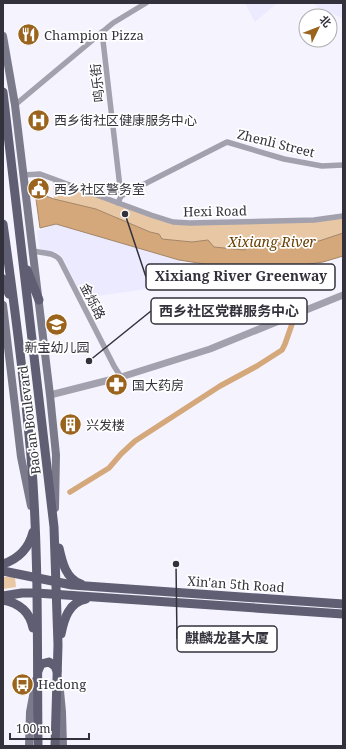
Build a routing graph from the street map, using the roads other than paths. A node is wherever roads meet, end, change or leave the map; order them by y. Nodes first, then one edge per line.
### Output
1 (146, 3) edge
2 (102, 32) junction
3 (3, 36) edge
4 (3, 92) edge
5 (15, 105) junction
6 (343, 165) edge
7 (23, 175) junction
8 (121, 196) junction
9 (118, 203) junction
10 (343, 216) edge
11 (3, 224) edge
12 (33, 251) junction
13 (23, 259) junction
14 (3, 279) edge
15 (343, 295) edge
16 (39, 300) junction
17 (3, 305) edge
18 (15, 310) junction
19 (4, 328) edge
20 (121, 378) junction
21 (50, 395) junction
22 (35, 527) junction
23 (54, 527) junction
24 (3, 564) edge
25 (3, 571) edge
26 (36, 578) junction
27 (56, 582) junction
28 (94, 587) junction
29 (36, 593) junction
30 (56, 594) junction
31 (3, 596) edge
32 (96, 598) junction
33 (3, 600) edge
34 (343, 604) edge
35 (343, 614) edge
36 (58, 645) junction
37 (37, 648) junction
38 (38, 671) junction
39 (57, 672) junction
40 (29, 746) edge
41 (38, 746) edge
42 (55, 746) edge
43 (63, 746) edge

1 - 2 street
2 - 5 street
2 - 8 street, 鸣乐街
3 - 5 main road
4 - 13 main road, Bao'an Boulevard
5 - 7 main road
6 - 8 street, Zhenli Street
7 - 9 street, Hexi Road
7 - 12 main road
8 - 9 street, 鸣乐街
9 - 10 street, Hexi Road
11 - 18 main road, Bao'an Boulevard
12 - 16 main road
12 - 20 street, 金烁路
13 - 16 main road
13 - 23 main road, Bao'an Boulevard
14 - 18 main road
15 - 20 street
16 - 21 main road
17 - 19 main road
18 - 22 main road, Bao'an Boulevard
19 - 22 main road
20 - 21 street
21 - 23 main road
22 - 24 main road
22 - 26 main road, Bao'an Boulevard
23 - 27 main road, Bao'an Boulevard
23 - 28 main road
25 - 26 main road, Xin'an 5th Road
26 - 27 main road, Xin'an 5th Road
26 - 29 main road, Bao'an Boulevard
27 - 28 main road, Xin'an 5th Road
27 - 30 main road, Bao'an Boulevard
28 - 34 main road, Xin'an 5th Road
29 - 30 main road, Xin'an 5th Road
29 - 31 main road, Xin'an 5th Road
29 - 37 main road, Bao'an Boulevard
30 - 32 main road, Xin'an 5th Road
30 - 36 main road, Bao'an Boulevard
32 - 35 main road, Xin'an 5th Road
32 - 36 main road
33 - 37 main road
36 - 39 main road, Bao'an Boulevard
37 - 38 main road, Bao'an Boulevard
38 - 39 main road
38 - 40 main road
38 - 41 main road, Bao'an Boulevard
39 - 42 main road, Bao'an Boulevard
39 - 43 main road

